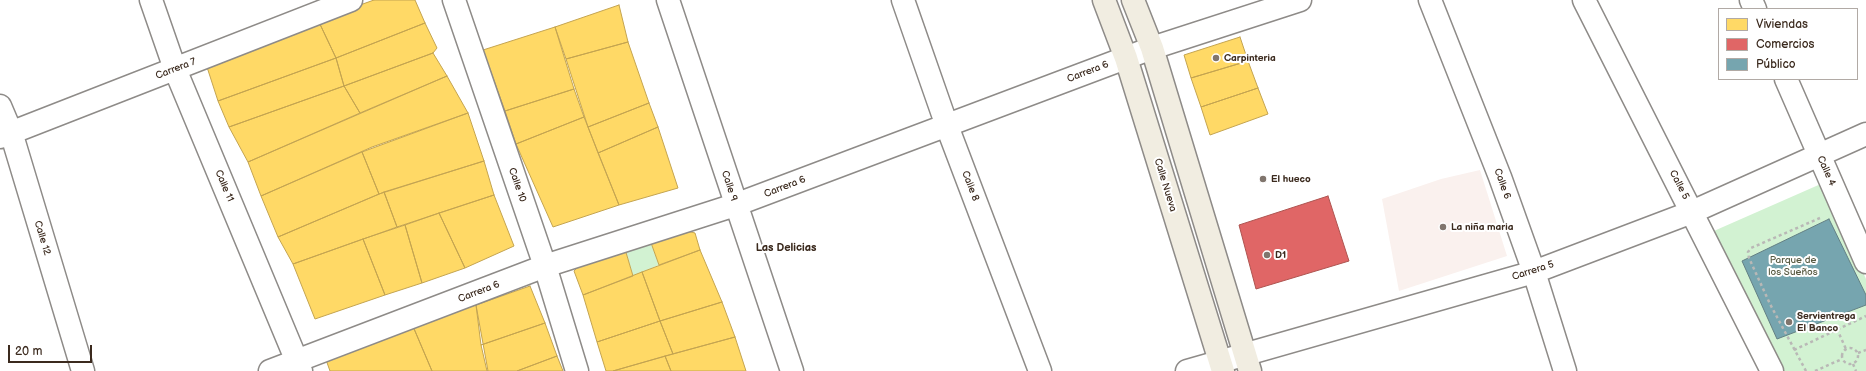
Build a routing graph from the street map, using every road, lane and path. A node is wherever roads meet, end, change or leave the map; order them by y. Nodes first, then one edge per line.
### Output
1 (151, 0) edge
2 (351, 0) edge
3 (454, 0) edge
4 (668, 0) edge
5 (903, 0) edge
6 (1104, 0) edge
7 (1133, 0) edge
8 (1300, 0) edge
9 (1430, 0) edge
10 (1584, 0) edge
11 (1152, 48) junction
12 (1126, 58) junction
13 (175, 69) junction
14 (1786, 80) edge
15 (0, 106) edge
16 (947, 126) junction
17 (5, 134) edge
18 (1866, 134) edge
19 (1819, 155) junction
20 (735, 206) junction
21 (1692, 212) junction
22 (1824, 216) dead end
23 (1866, 262) edge
24 (545, 266) junction
25 (1534, 272) junction
26 (1866, 316) edge
27 (1837, 329) junction
28 (1846, 349) junction
29 (1795, 350) junction
30 (1866, 350) edge
31 (1858, 353) junction
32 (1842, 359) junction
33 (1247, 363) edge
34 (1853, 364) junction
35 (299, 366) edge
36 (1222, 366) edge
37 (83, 371) edge
38 (270, 371) edge
39 (577, 371) edge
40 (792, 371) edge
41 (1040, 371) edge
42 (1188, 371) edge
43 (1565, 371) edge
44 (1772, 371) edge
45 (1806, 371) edge
46 (1815, 371) edge
47 (1856, 371) edge

1 - 13 street, Calle 11
2 - 13 street, Carrera 7
3 - 24 street, Calle 10
4 - 20 street, Calle 9
5 - 16 street, Calle 8
6 - 12 main road, Calle Nueva
7 - 11 main road
8 - 11 street, Carrera 6
9 - 25 street, Calle 6
10 - 21 street, Calle 5
11 - 12 street, Carrera 6
11 - 33 main road
12 - 16 street, Carrera 6
12 - 36 main road, Calle Nueva
13 - 17 street, Carrera 7
13 - 35 street, Calle 11
14 - 19 street, Calle 4
15 - 17 street, Calle 12
16 - 20 street, Carrera 6
16 - 41 street, Calle 8
17 - 37 street, Calle 12
18 - 19 street, Carrera 5
19 - 21 street, Carrera 5
19 - 23 street, Calle 4
20 - 24 street, Carrera 6
20 - 40 street, Calle 9
21 - 25 street, Carrera 5
21 - 44 street, Calle 5
22 - 29 path
24 - 35 street, Carrera 6
24 - 39 street, Calle 10
25 - 33 street, Carrera 5
25 - 43 street, Calle 6
26 - 27 path
27 - 28 path
27 - 29 path
28 - 31 path
28 - 32 path
29 - 45 path
30 - 31 path
31 - 34 path
32 - 34 path
32 - 46 path
33 - 36 street, Carrera 5
34 - 47 path
35 - 38 street, Carrera 6
36 - 42 street, Carrera 5

